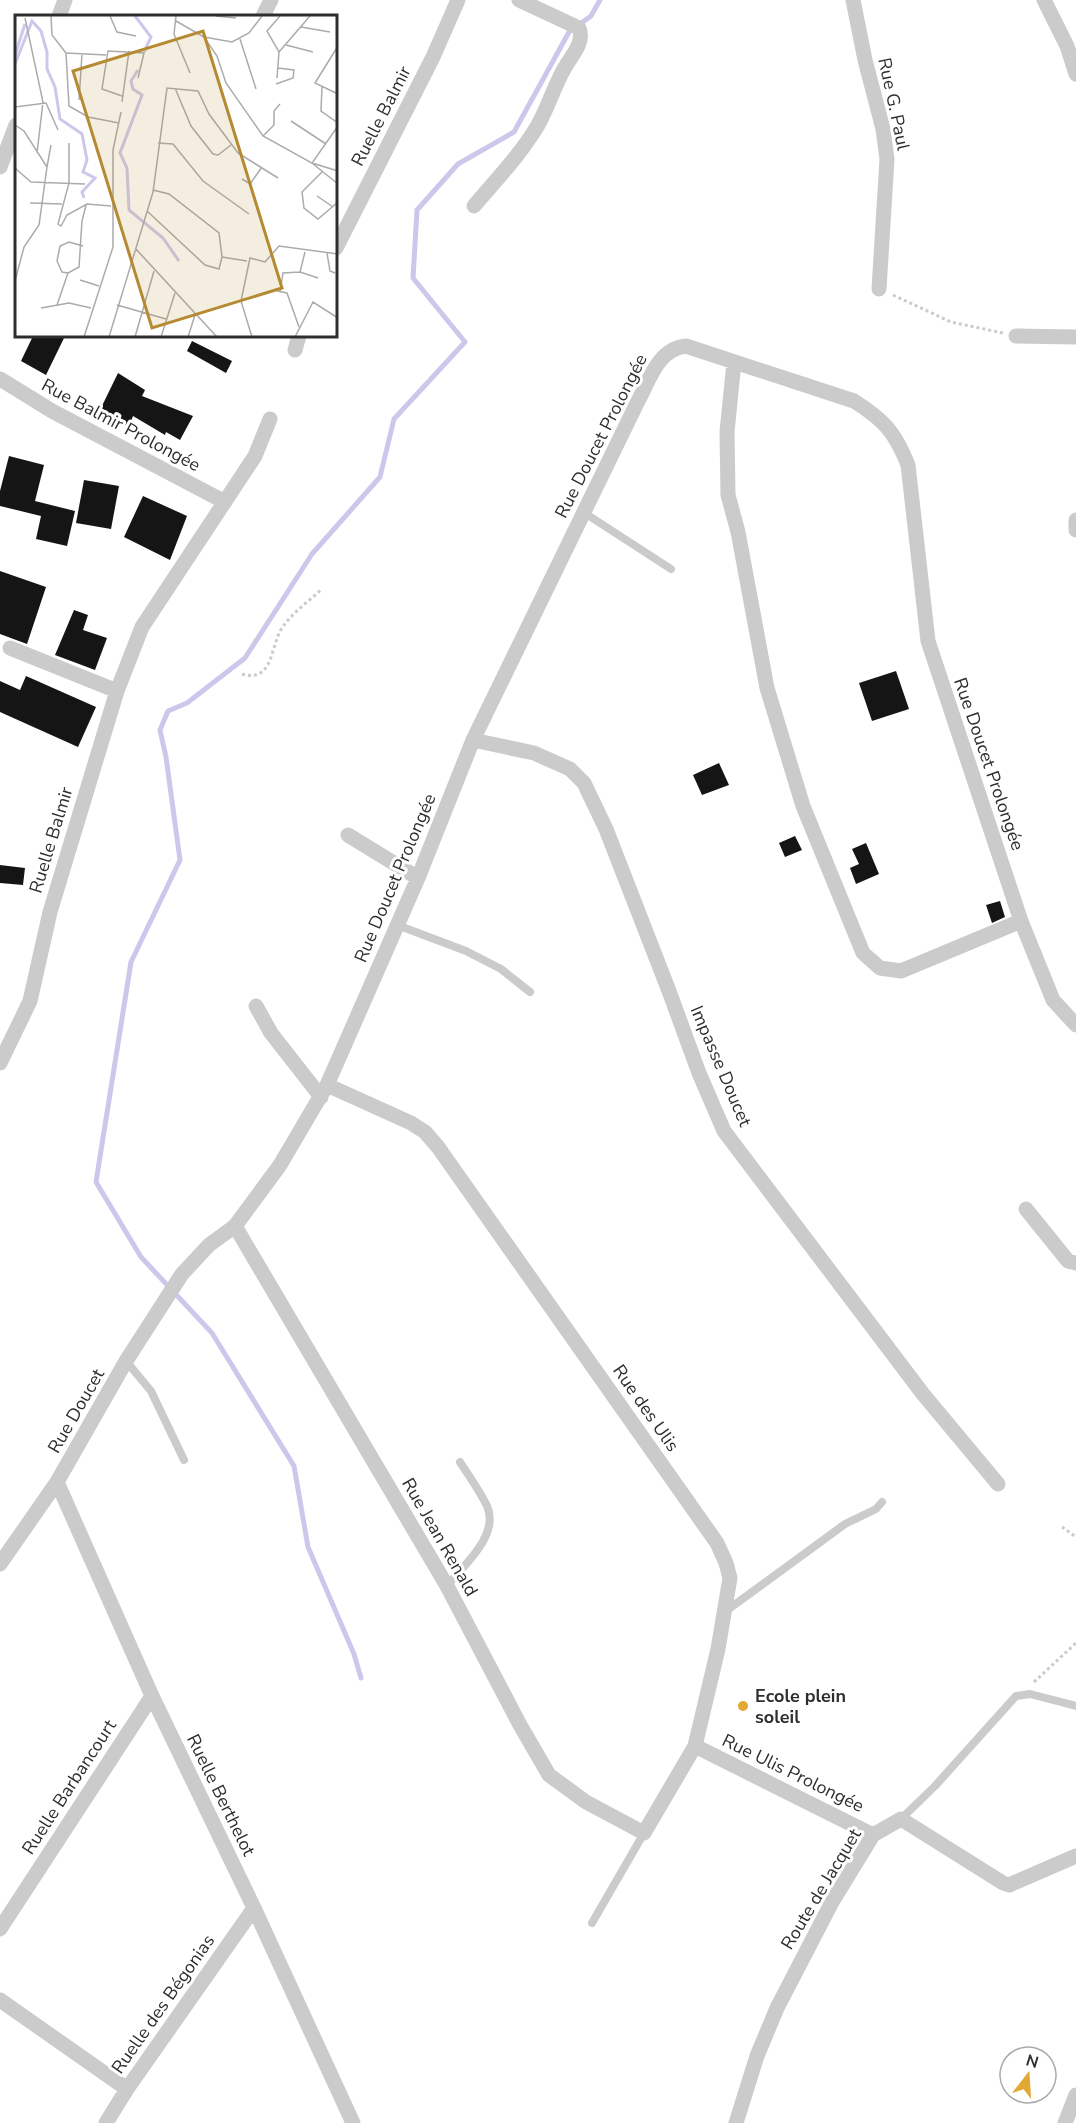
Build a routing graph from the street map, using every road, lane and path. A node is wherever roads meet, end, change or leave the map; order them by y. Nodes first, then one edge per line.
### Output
1 (65, 0) edge
2 (271, 0) edge
3 (458, 0) edge
4 (519, 0) edge
5 (853, 0) edge
6 (1044, 0) edge
7 (59, 15) edge
8 (264, 15) edge
9 (1072, 48) edge
10 (1076, 74) edge
11 (15, 128) edge
12 (0, 167) edge
13 (474, 206) dead end
14 (338, 244) edge
15 (879, 289) joint
16 (1016, 336) joint
17 (1076, 337) edge
18 (734, 362) junction
19 (0, 380) edge
20 (270, 419) dead end
21 (225, 502) junction
22 (583, 512) junction
23 (1076, 520) edge
24 (1076, 530) edge
25 (671, 570) dead end
26 (322, 590) dead end
27 (10, 648) dead end
28 (242, 674) dead end
29 (117, 691) junction
30 (473, 740) junction
31 (348, 835) dead end
32 (418, 878) junction
33 (1021, 921) junction
34 (397, 925) junction
35 (530, 992) dead end
36 (256, 1006) dead end
37 (1076, 1025) edge
38 (0, 1063) edge
39 (324, 1091) junction
40 (1026, 1209) dead end
41 (235, 1226) junction
42 (1076, 1263) edge
43 (182, 1274) joint
44 (126, 1361) junction
45 (184, 1460) dead end
46 (460, 1462) dead end
47 (57, 1482) junction
48 (998, 1484) dead end
49 (882, 1502) dead end
50 (1062, 1527) dead end
51 (1076, 1537) edge
52 (0, 1564) edge
53 (447, 1586) junction
54 (725, 1612) junction
55 (1076, 1643) edge
56 (152, 1696) junction
57 (1016, 1696) junction
58 (1076, 1706) edge
59 (695, 1746) junction
60 (901, 1819) junction
61 (644, 1833) junction
62 (873, 1835) junction
63 (1076, 1856) edge
64 (254, 1908) junction
65 (592, 1923) dead end
66 (0, 1929) edge
67 (0, 2000) edge
68 (127, 2089) junction
69 (1076, 2095) edge
70 (106, 2123) edge
71 (353, 2123) edge
72 (736, 2123) edge
73 (1065, 2123) edge

1 - 7 street
2 - 8 street
3 - 14 street, Ruelle Balmir
4 - 13 street
5 - 15 street, Rue G. Paul
6 - 9 street
9 - 10 street
11 - 12 street
15 - 16 path
16 - 17 street
18 - 22 street, Rue Doucet Prolongée
18 - 33 street, Rue Doucet Prolongée
18 - 33 street
19 - 21 street, Rue Balmir Prolongée
20 - 21 street, Ruelle Balmir
21 - 29 street, Ruelle Balmir
22 - 25 lane
22 - 30 street, Rue Doucet Prolongée
23 - 24 street
26 - 28 path
27 - 29 street
29 - 38 street, Ruelle Balmir
30 - 32 street, Rue Doucet Prolongée
30 - 48 street, Impasse Doucet
31 - 32 street
32 - 34 street, Rue Doucet Prolongée
33 - 37 street, Rue Doucet Prolongée
34 - 35 lane
34 - 39 street, Rue Doucet Prolongée
36 - 39 street
39 - 41 street, Rue Doucet Prolongée
39 - 54 street, Rue des Ulis
40 - 42 street
41 - 43 street, Rue Doucet Prolongée
41 - 53 street, Rue Jean Renald
43 - 44 street, Rue Doucet
44 - 45 lane
44 - 47 street, Rue Doucet
46 - 53 lane
47 - 52 street, Rue Doucet
47 - 56 street, Ruelle Berthelot
49 - 54 lane
50 - 51 path
53 - 61 street, Rue Jean Renald
54 - 59 street, Rue des Ulis
55 - 57 path
56 - 64 street, Ruelle Berthelot
56 - 66 street, Ruelle Barbancourt
57 - 58 lane
57 - 60 lane, Route de Jacquet
59 - 61 street, Rue des Ulis
59 - 62 street, Rue Ulis Prolongée
60 - 62 street, Route de Jacquet
60 - 63 street
61 - 65 lane
62 - 72 street, Route de Jacquet
64 - 68 street, Ruelle des Bégonias
64 - 71 street, Ruelle Berthelot
67 - 68 street
68 - 70 street, Ruelle des Bégonias
69 - 73 street

